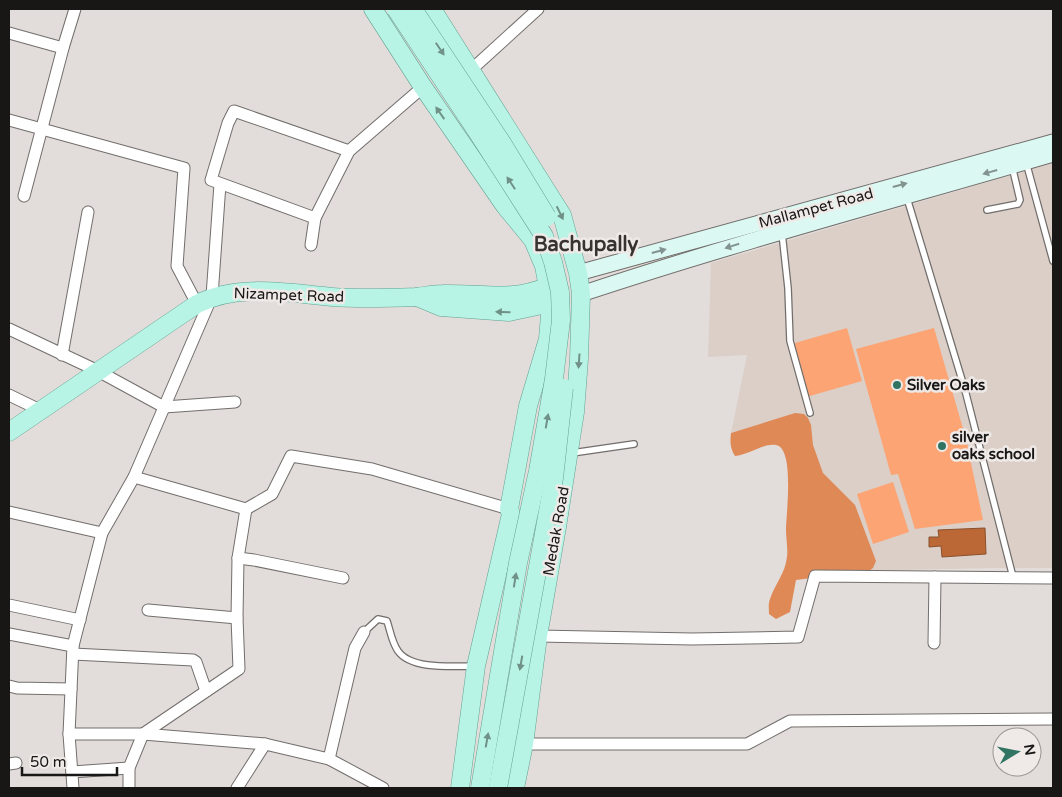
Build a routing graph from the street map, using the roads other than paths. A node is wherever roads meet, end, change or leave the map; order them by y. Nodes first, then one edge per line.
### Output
1 (75, 9) edge
2 (373, 9) edge
3 (396, 9) edge
4 (413, 9) edge
5 (432, 9) edge
6 (538, 9) edge
7 (9, 33) edge
8 (63, 48) junction
9 (471, 70) junction
10 (423, 87) junction
11 (495, 109) junction
12 (9, 120) edge
13 (41, 129) junction
14 (456, 136) junction
15 (1053, 142) edge
16 (349, 151) junction
17 (1053, 154) edge
18 (1020, 159) junction
19 (220, 184) junction
20 (24, 196) dead end
21 (906, 196) junction
22 (987, 210) dead end
23 (88, 212) dead end
24 (315, 218) junction
25 (782, 231) junction
26 (311, 245) dead end
27 (1053, 261) edge
28 (578, 273) junction
29 (581, 294) junction
30 (550, 295) junction
31 (205, 300) junction
32 (9, 328) edge
33 (62, 355) junction
34 (98, 371) junction
35 (9, 395) edge
36 (235, 402) dead end
37 (164, 407) junction
38 (40, 410) junction
39 (810, 413) dead end
40 (9, 432) edge
41 (634, 444) dead end
42 (520, 448) junction
43 (568, 454) junction
44 (134, 477) junction
45 (246, 509) junction
46 (509, 509) junction
47 (9, 512) edge
48 (102, 533) junction
49 (238, 558) junction
50 (935, 577) junction
51 (1013, 577) junction
52 (343, 578) dead end
53 (1053, 578) edge
54 (9, 605) edge
55 (148, 610) dead end
56 (237, 618) junction
57 (80, 620) junction
58 (364, 632) joint
59 (9, 634) edge
60 (538, 636) junction
61 (934, 643) dead end
62 (73, 650) junction
63 (476, 666) junction
64 (9, 686) edge
65 (71, 689) junction
66 (206, 691) junction
67 (1053, 719) edge
68 (69, 734) junction
69 (143, 734) junction
70 (265, 744) junction
71 (524, 744) junction
72 (329, 759) junction
73 (129, 768) junction
74 (72, 772) junction
75 (73, 788) edge
76 (129, 788) edge
77 (237, 788) edge
78 (383, 788) edge
79 (460, 788) edge
80 (480, 788) edge
81 (498, 788) edge
82 (515, 788) edge

1 - 8 street
2 - 10 main road
80 -> 3 main road, bridge
4 -> 81 main road, bridge
5 - 9 main road, Medak Road
6 - 9 street
7 - 8 street
8 - 13 street
9 - 11 main road, Medak Road
14 -> 10 main road
10 - 16 street
11 - 14 main road
11 -> 28 main road, Medak Road
12 - 13 street
13 - 20 street
13 - 31 street
14 - 30 main road
15 - 18 main road, Mallampet Road
16 - 19 street
16 - 24 street
17 - 18 main road, Mallampet Road
18 -> 21 main road, Mallampet Road
18 - 22 lane
18 - 27 lane
28 -> 18 main road, Mallampet Road
19 - 24 street
19 - 31 street
21 - 25 main road, Mallampet Road
21 - 51 lane
23 - 33 street
24 - 26 street
25 -> 29 main road, Mallampet Road
25 - 39 lane
28 - 29 main road, Medak Road
29 -> 43 main road, Medak Road
30 - 31 main road, Nizampet Road
30 - 42 main road
31 - 34 main road, Nizampet Road
31 - 37 street
32 - 33 street
33 - 34 street
34 - 37 street
34 - 38 main road, Nizampet Road
35 - 38 street
36 - 37 street
37 - 44 street
38 - 40 main road, Nizampet Road
41 - 43 lane
42 - 43 lane
42 - 46 main road
43 - 60 main road, Medak Road
44 - 45 street
44 - 48 street
45 - 46 street
45 - 49 street
46 - 63 main road
47 - 48 street
48 - 57 street
49 - 52 street
49 - 56 street
50 - 51 street
50 - 60 street
50 - 61 street
51 - 53 street
54 - 57 street
55 - 56 street
56 - 66 street
57 - 62 street
58 - 63 lane
58 - 72 street
59 - 62 street
60 - 71 main road, Medak Road
62 - 65 street
62 - 66 street
63 - 79 main road
64 - 65 street
65 - 68 street
66 - 69 street
67 - 71 street
68 - 69 street
68 - 74 street
69 - 70 street
69 - 73 street
70 - 72 street
70 - 77 street
71 - 82 main road, Medak Road
72 - 78 street
73 - 74 street
73 - 76 street
74 - 75 street

